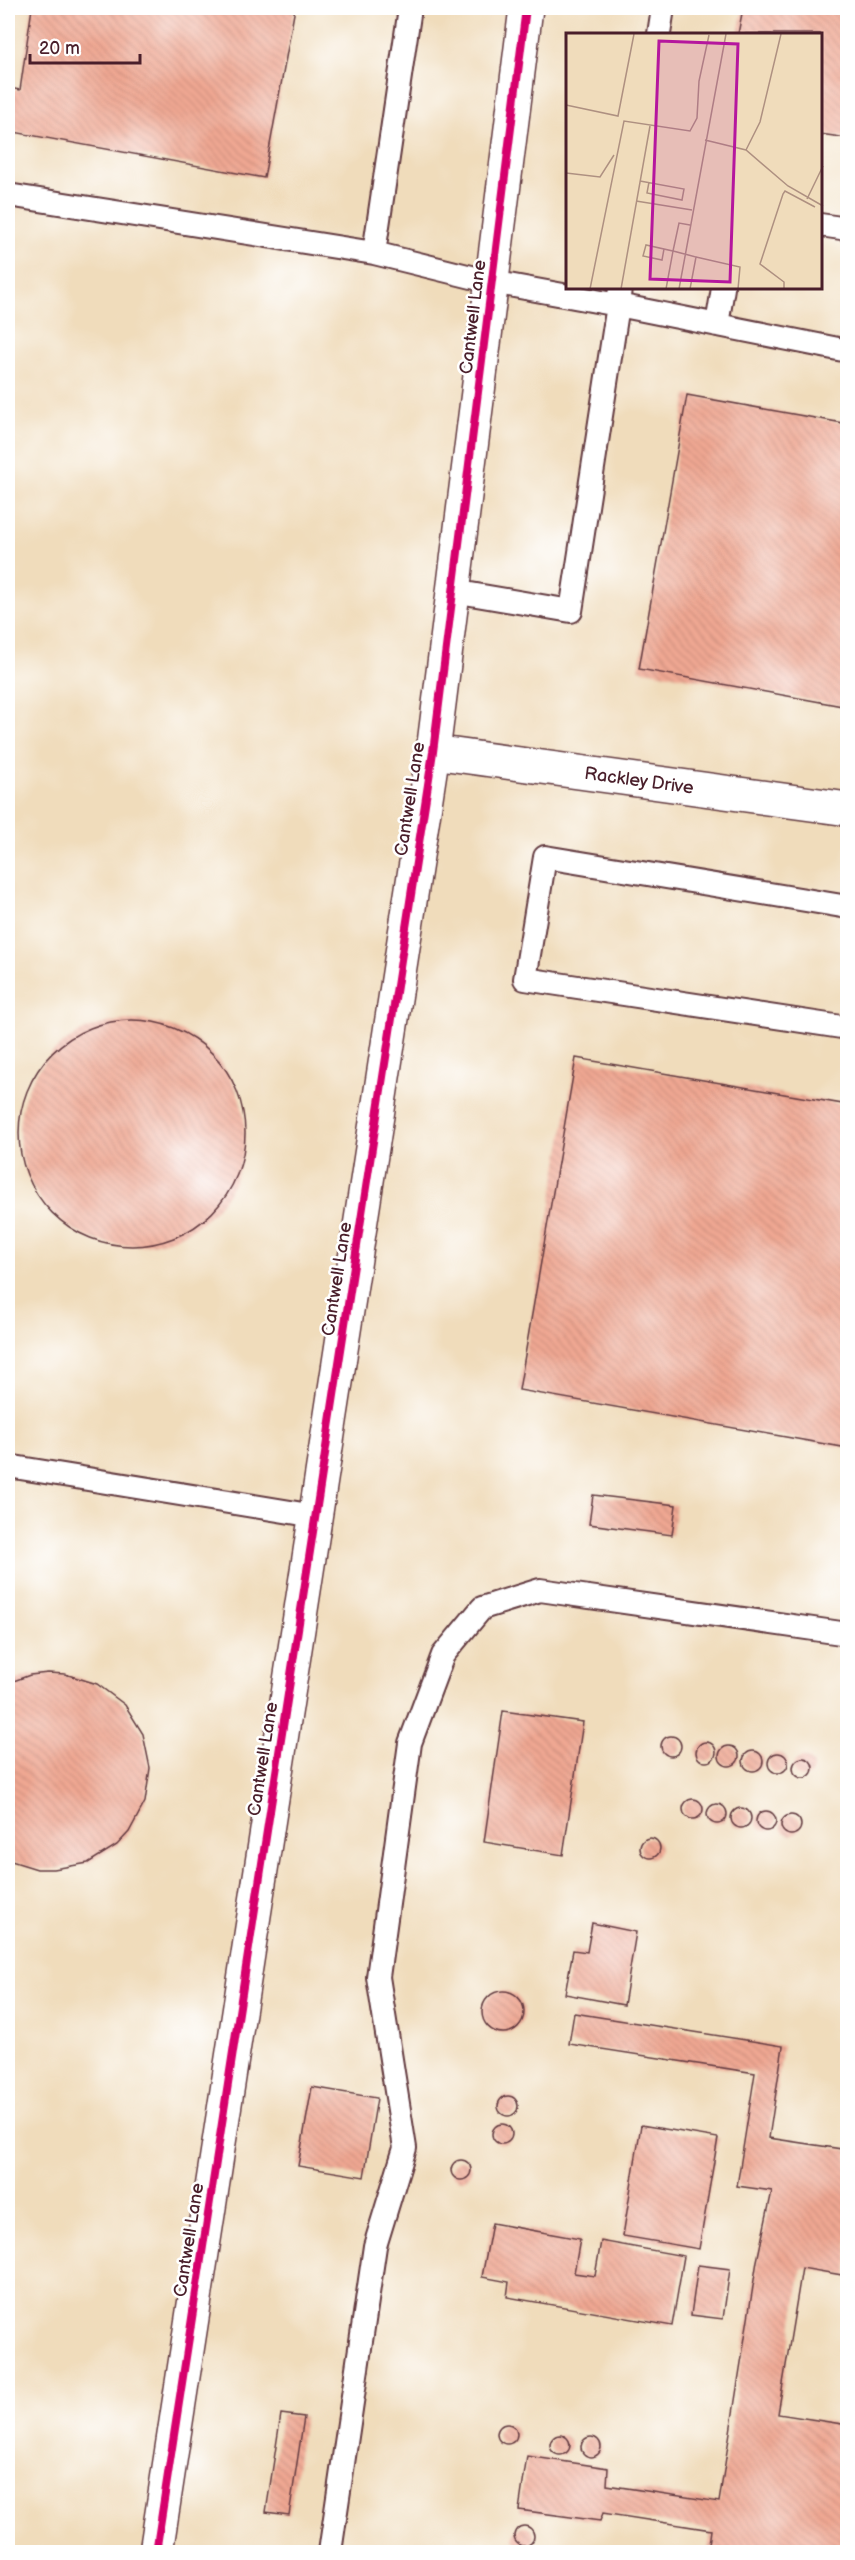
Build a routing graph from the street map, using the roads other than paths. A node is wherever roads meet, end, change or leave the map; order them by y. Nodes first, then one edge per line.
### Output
1 (410, 8) edge
2 (526, 8) edge
3 (663, 8) edge
4 (659, 33) edge
5 (8, 195) edge
6 (822, 225) edge
7 (848, 229) edge
8 (374, 253) junction
9 (492, 282) junction
10 (723, 290) edge
11 (619, 297) edge
12 (717, 325) junction
13 (848, 351) edge
14 (453, 591) junction
15 (433, 752) junction
16 (848, 809) edge
17 (848, 907) edge
18 (848, 1028) edge
19 (8, 1466) edge
20 (315, 1516) junction
21 (848, 1634) edge
22 (156, 2553) edge
23 (330, 2553) edge

1 - 8 lane
2 - 9 street, Cantwell Lane
3 - 4 lane
5 - 8 lane
6 - 7 lane
8 - 9 lane
9 - 11 lane
9 - 14 street, Cantwell Lane
10 - 12 lane
11 - 12 lane
11 - 14 lane
12 - 13 lane
14 - 15 street, Cantwell Lane
15 - 16 street, Rackley Drive
15 - 20 street, Cantwell Lane
17 - 18 lane
19 - 20 lane
20 - 22 street, Cantwell Lane
21 - 23 lane

